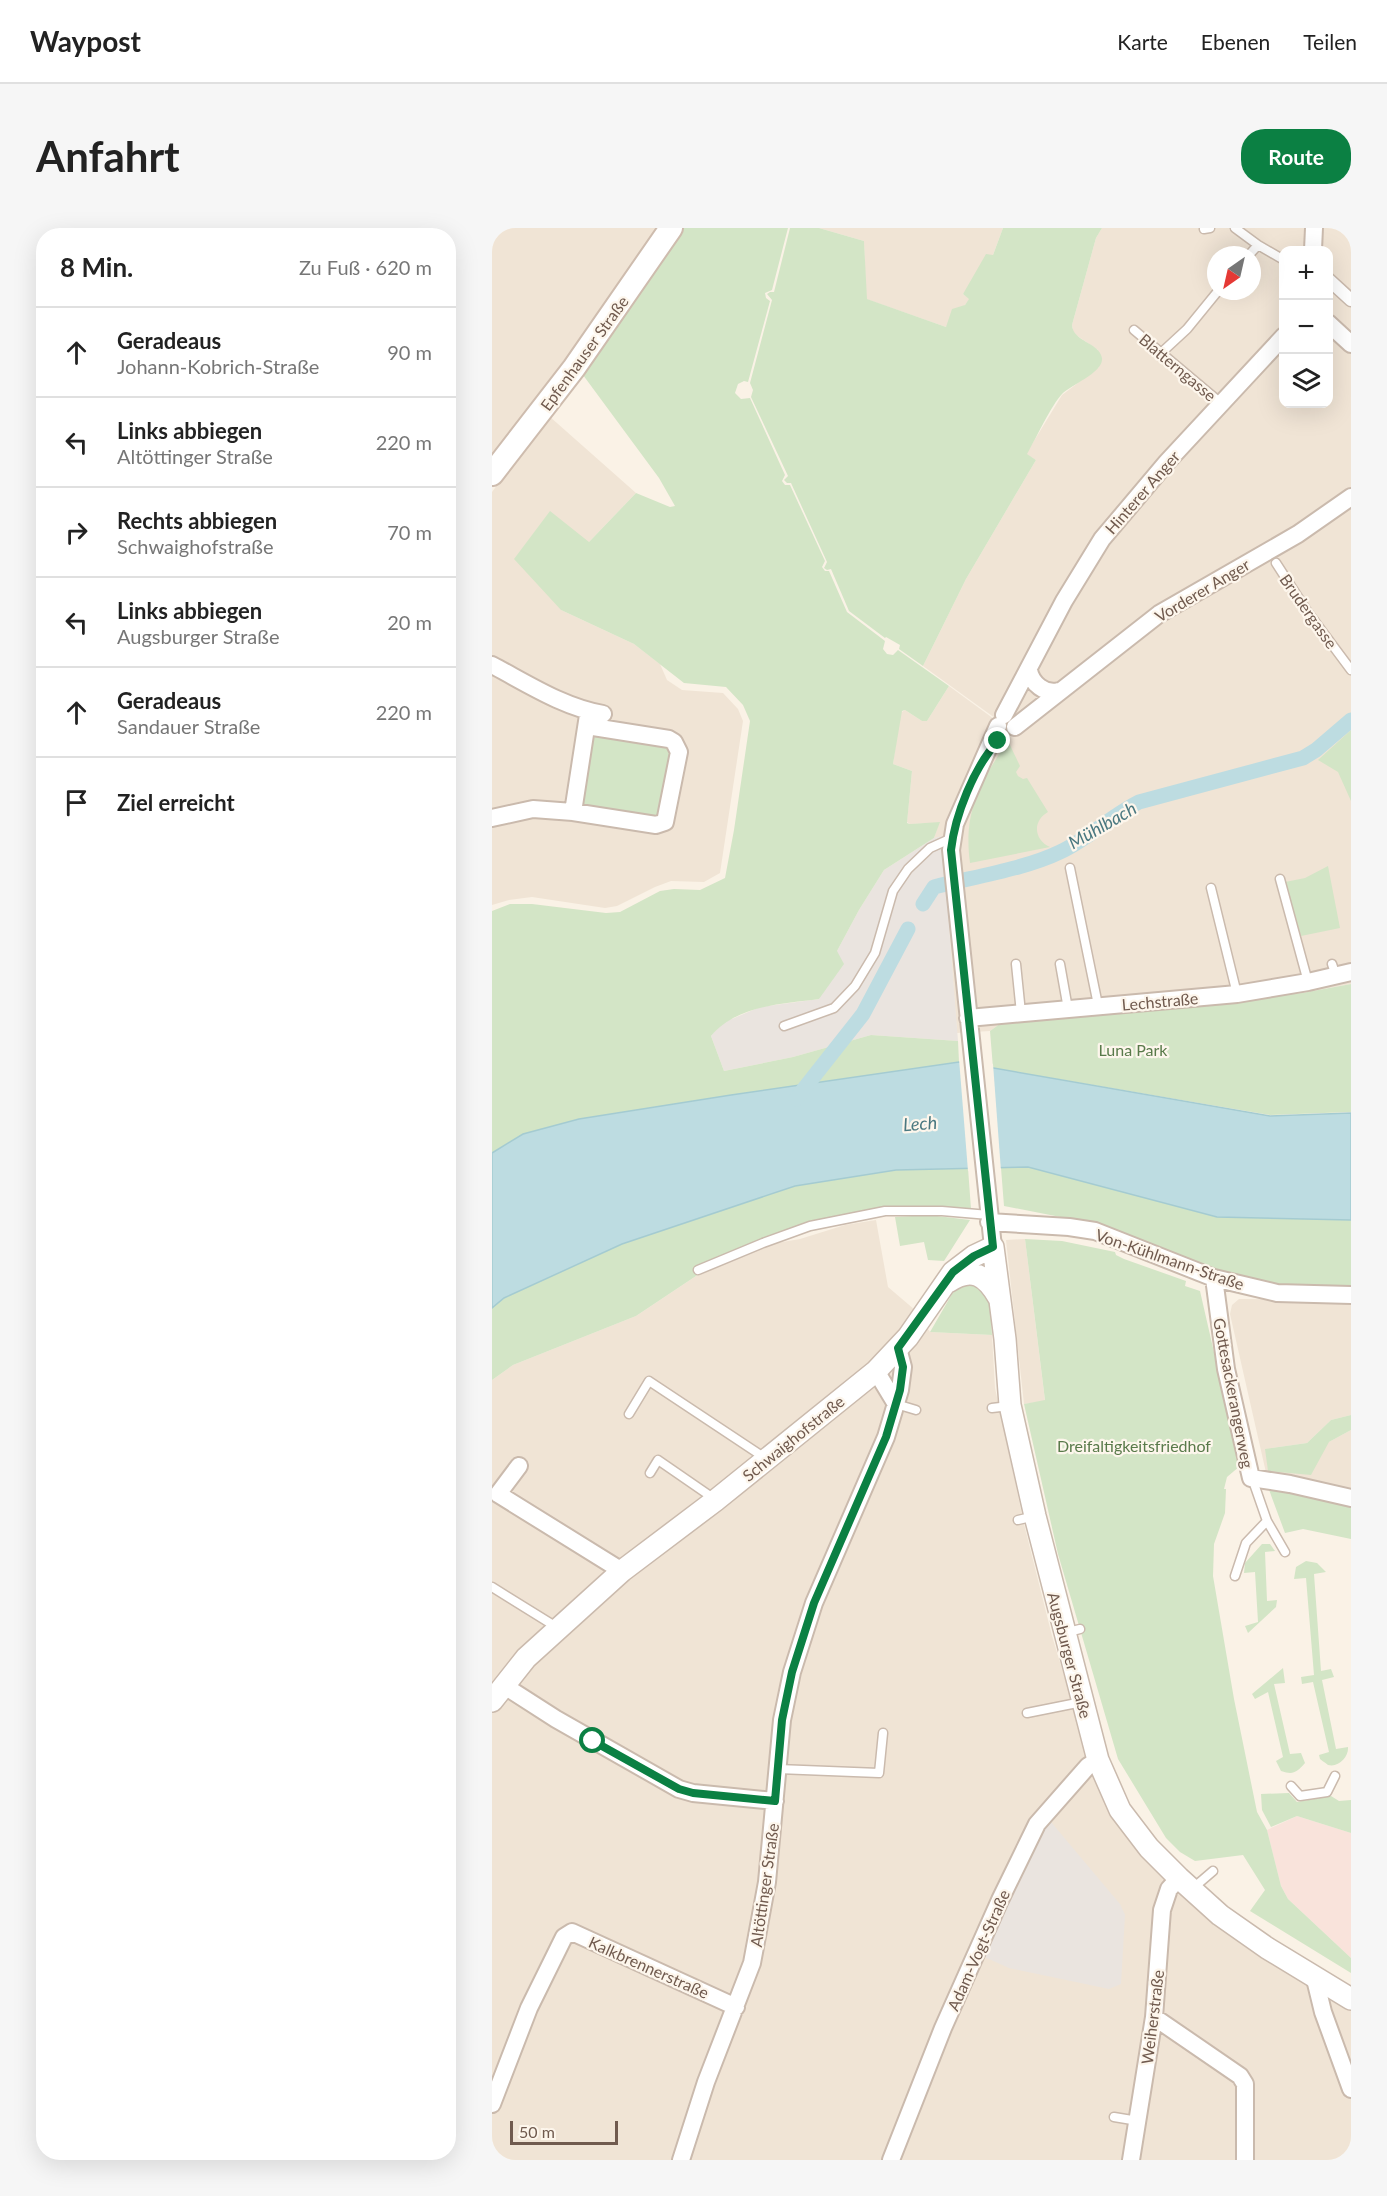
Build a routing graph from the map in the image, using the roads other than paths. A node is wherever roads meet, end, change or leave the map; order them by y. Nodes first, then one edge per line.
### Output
1 (671, 228) edge
2 (1235, 228) edge
3 (1314, 228) edge
4 (1258, 245) joint
5 (1313, 246) edge
6 (1279, 257) edge
7 (1333, 283) edge
8 (1211, 300) edge
9 (1351, 300) edge
10 (1333, 327) edge
11 (1134, 330) dead end
12 (1279, 341) edge
13 (1351, 344) edge
14 (1161, 353) junction
15 (1222, 404) junction
16 (492, 474) edge
17 (1351, 496) edge
18 (1273, 557) junction
19 (492, 665) edge
20 (1029, 670) junction
21 (1351, 670) edge
22 (1059, 691) junction
23 (593, 717) junction
24 (1007, 721) junction
25 (573, 812) junction
26 (492, 818) edge
27 (953, 838) junction
28 (1070, 868) dead end
29 (1280, 879) dead end
30 (1211, 888) dead end
31 (956, 904) joint
32 (1016, 964) dead end
33 (1060, 964) dead end
34 (1340, 971) edge
35 (1308, 982) junction
36 (1237, 993) junction
37 (1098, 1005) junction
38 (1068, 1009) junction
39 (1022, 1013) junction
40 (969, 1025) junction
41 (784, 1026) dead end
42 (988, 1211) junction
43 (993, 1247) junction
44 (698, 1270) dead end
45 (1214, 1278) junction
46 (945, 1284) junction
47 (1351, 1295) edge
48 (999, 1298) junction
49 (898, 1348) junction
50 (876, 1371) junction
51 (897, 1404) junction
52 (916, 1410) dead end
53 (629, 1414) dead end
54 (766, 1459) junction
55 (519, 1466) dead end
56 (650, 1473) dead end
57 (1251, 1478) junction
58 (1351, 1498) edge
59 (716, 1500) junction
60 (1267, 1521) junction
61 (1285, 1552) dead end
62 (622, 1571) junction
63 (1235, 1576) dead end
64 (492, 1587) edge
65 (559, 1628) junction
66 (498, 1693) edge
67 (1083, 1701) junction
68 (1027, 1713) dead end
69 (883, 1733) dead end
70 (1098, 1760) junction
71 (778, 1769) junction
72 (1335, 1776) dead end
73 (1291, 1786) dead end
74 (775, 1801) junction
75 (1213, 1871) dead end
76 (1185, 1884) junction
77 (1314, 1975) junction
78 (1351, 1999) edge
79 (736, 2007) junction
80 (1154, 2017) junction
81 (1351, 2089) edge
82 (492, 2104) edge
83 (1114, 2117) dead end
84 (1138, 2121) junction
85 (681, 2160) edge
86 (891, 2160) edge
87 (1131, 2160) edge
88 (1245, 2160) edge

1 - 16 main road, Epfenhauser Straße
2 - 4 lane
3 - 5 street
4 - 6 lane
7 - 9 street
8 - 14 lane
10 - 13 street
11 - 14 lane, Blatterngasse
12 - 15 street, Hinterer Anger
14 - 15 lane, Blatterngasse
15 - 20 street, Hinterer Anger
17 - 18 street, Vorderer Anger
18 - 21 lane, Brudergasse
18 - 22 street, Vorderer Anger
19 - 23 street
20 - 22 street
20 - 24 street, Hinterer Anger
22 - 24 street, Vorderer Anger
23 - 25 street
23 - 25 street
24 - 27 street, Hinterer Anger
25 - 26 street
27 - 31 street, Hinterer Anger
27 - 41 lane
28 - 37 lane
29 - 35 lane
30 - 36 lane
31 - 40 street, Augsburger Straße
32 - 39 lane
33 - 38 lane
34 - 35 street, Lechstraße
35 - 36 street, Lechstraße
36 - 37 street, Lechstraße
37 - 38 street, Lechstraße
38 - 39 street, Lechstraße
39 - 40 street, Lechstraße
40 - 42 street, Augsburger Straße
42 - 43 street, Augsburger Straße
42 - 44 lane
42 - 45 street, Von-Kühlmann-Straße
43 - 46 street, Schwaighofstraße
43 - 48 street, Augsburger Straße
45 - 47 street, Von-Kühlmann-Straße
45 - 57 street, Gottesackerangerweg
46 - 48 street
46 - 49 street, Schwaighofstraße
48 - 67 street, Augsburger Straße
49 - 50 street, Schwaighofstraße
49 - 51 street, Altöttinger Straße
50 - 51 street
50 - 54 street, Schwaighofstraße
51 - 52 lane
51 - 71 street, Altöttinger Straße
53 - 54 lane
54 - 59 street, Schwaighofstraße
55 - 62 street
56 - 59 lane
57 - 58 street, Gottesackerangerweg
57 - 60 lane
59 - 62 street, Schwaighofstraße
60 - 61 lane
60 - 63 lane
62 - 65 street, Schwaighofstraße
64 - 65 lane
65 - 66 street, Schwaighofstraße
66 - 74 street
67 - 68 lane
67 - 70 street, Augsburger Straße
69 - 71 lane
70 - 76 street, Augsburger Straße
70 - 86 street, Adam-Vogt-Straße
71 - 74 street, Altöttinger Straße
72 - 73 lane
74 - 79 street, Altöttinger Straße
75 - 76 lane
76 - 77 street, Augsburger Straße
76 - 80 street, Weiherstraße
77 - 78 street, Augsburger Straße
77 - 81 street
79 - 82 street, Kalkbrennerstraße
79 - 85 street, Altöttinger Straße
80 - 84 street, Weiherstraße
80 - 88 street
83 - 84 lane
84 - 87 street, Weiherstraße

